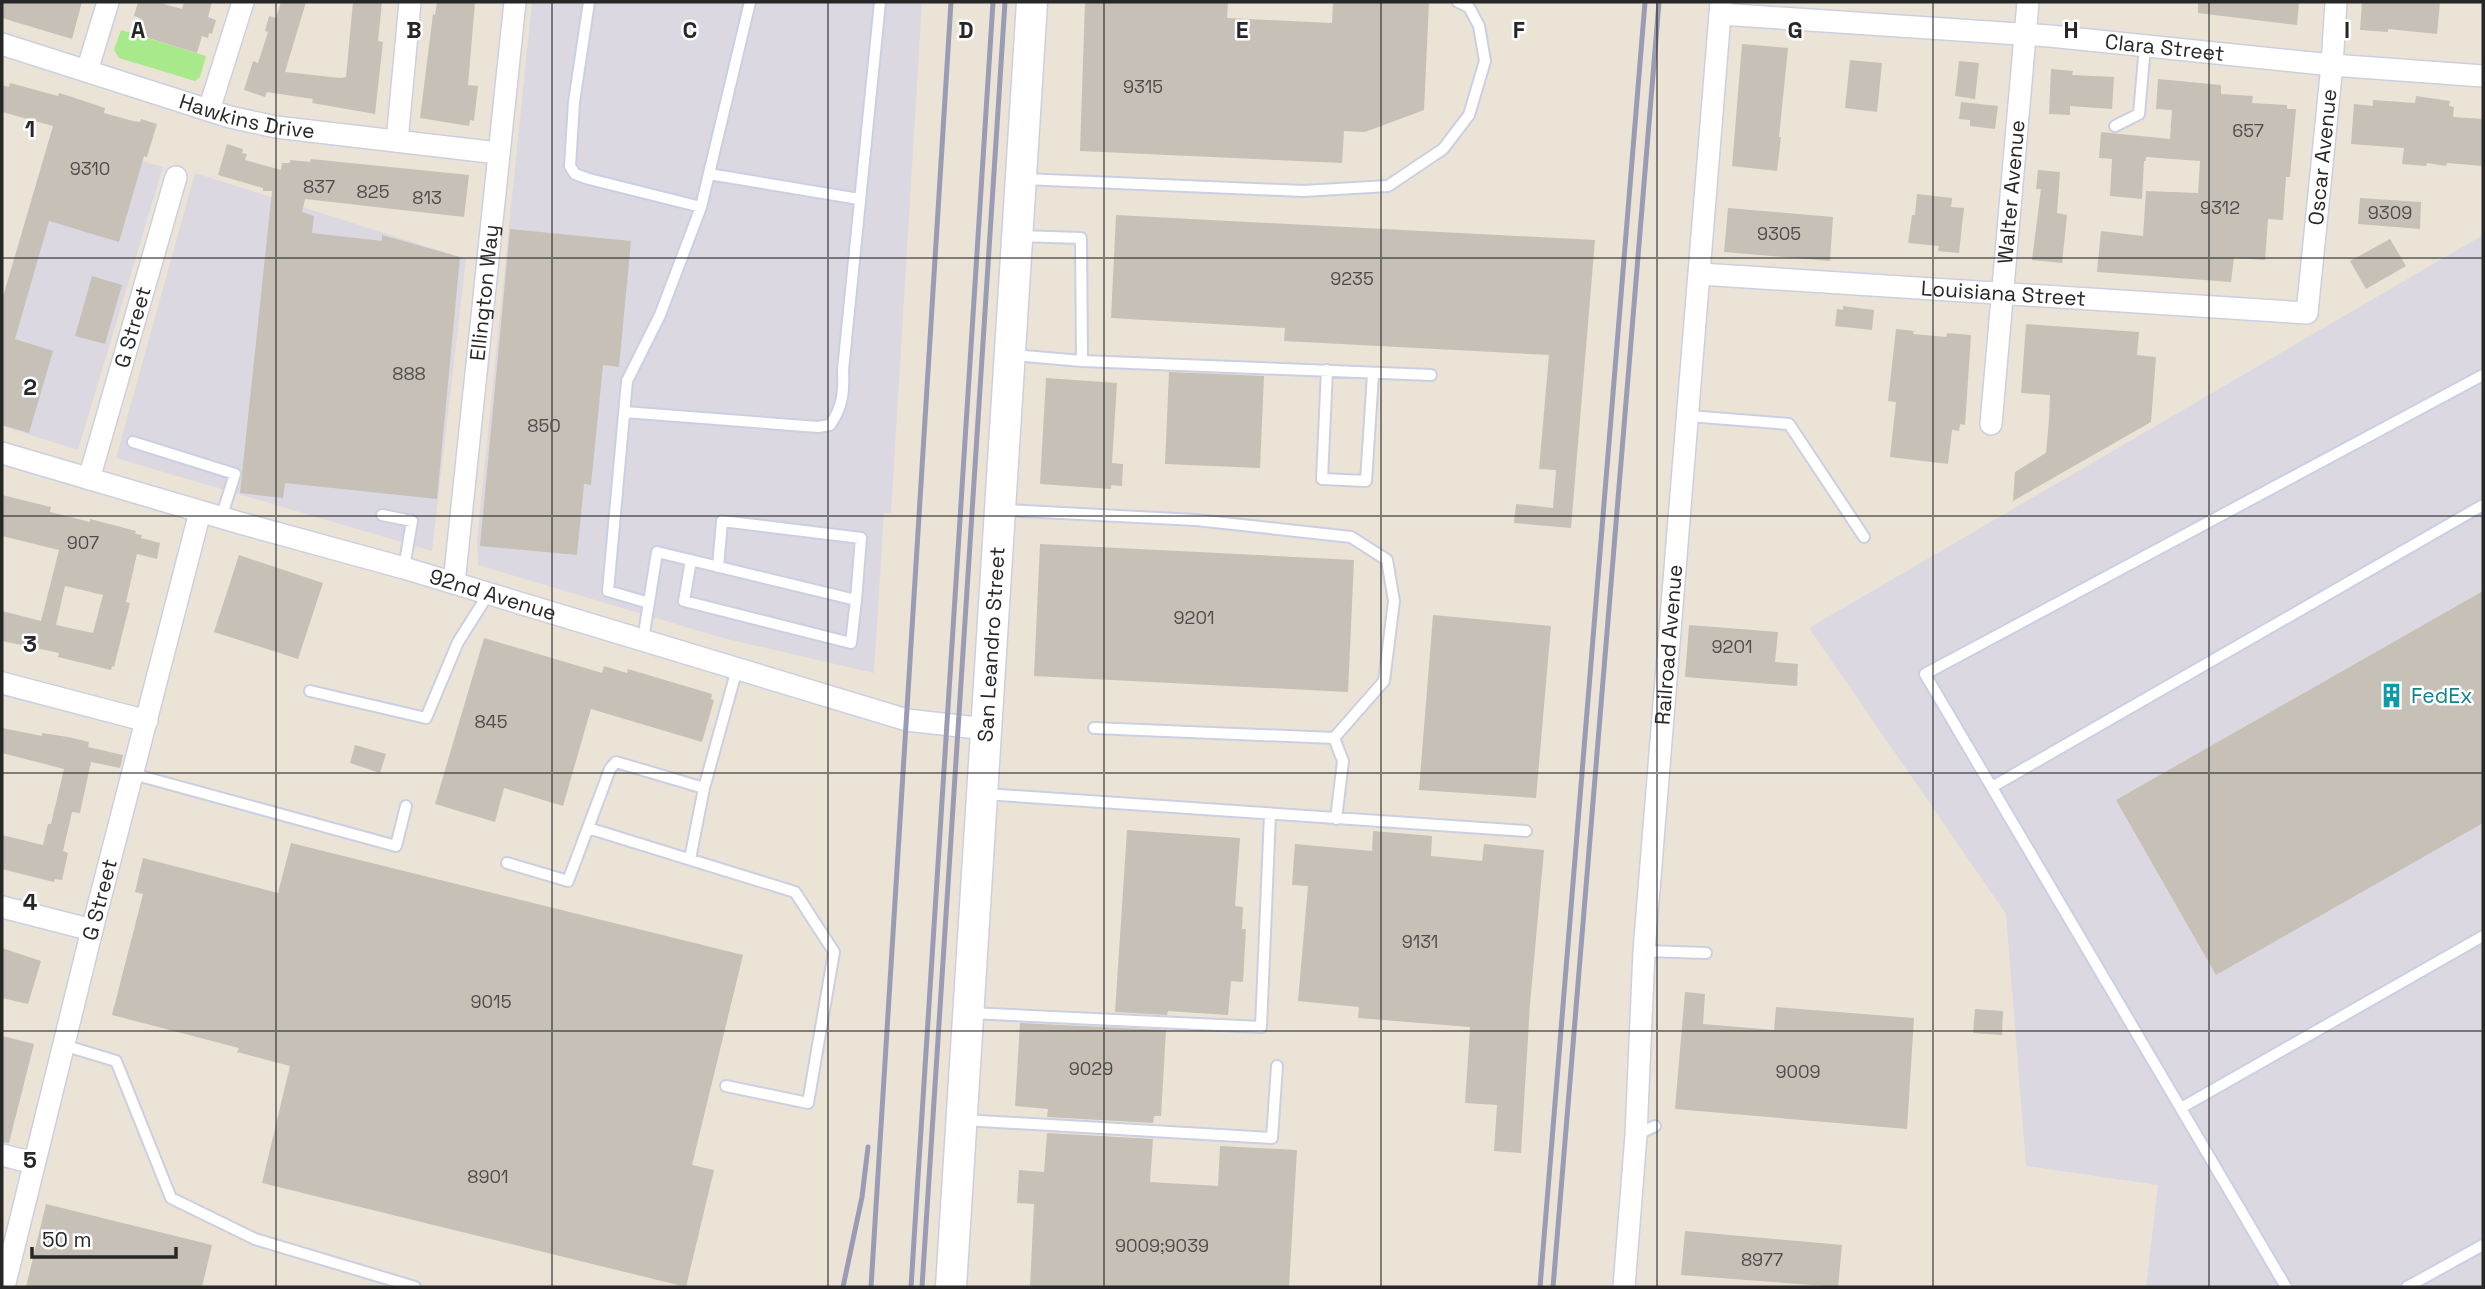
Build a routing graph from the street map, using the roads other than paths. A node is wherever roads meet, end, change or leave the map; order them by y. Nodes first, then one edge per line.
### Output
1 (108, 2) edge
2 (243, 2) edge
3 (410, 2) edge
4 (515, 2) edge
5 (589, 2) edge
6 (750, 2) edge
7 (880, 2) edge
8 (1032, 2) edge
9 (1458, 2) edge
10 (2028, 2) edge
11 (2336, 2) edge
12 (1721, 8) edge
13 (2025, 34) junction
14 (2, 44) edge
15 (2145, 46) junction
16 (2332, 65) junction
17 (87, 71) junction
18 (2483, 76) edge
19 (209, 110) junction
20 (2115, 127) dead end
21 (397, 141) junction
22 (498, 153) junction
23 (709, 174) junction
24 (176, 177) dead end
25 (1021, 179) junction
26 (859, 199) junction
27 (701, 207) junction
28 (1018, 236) junction
29 (1700, 274) junction
30 (2004, 295) junction
31 (2307, 313) joint
32 (1010, 355) junction
33 (1082, 361) junction
34 (1327, 370) junction
35 (1373, 374) junction
36 (1431, 375) dead end
37 (2483, 375) edge
38 (625, 412) junction
39 (1689, 415) junction
40 (1992, 424) dead end
41 (133, 442) dead end
42 (2, 453) edge
43 (89, 479) junction
44 (2483, 505) edge
45 (1001, 509) junction
46 (200, 512) junction
47 (382, 515) dead end
48 (221, 518) junction
49 (1864, 537) dead end
50 (691, 560) junction
51 (718, 567) junction
52 (404, 568) junction
53 (454, 583) junction
54 (489, 593) junction
55 (856, 600) junction
56 (649, 603) junction
57 (643, 640) junction
58 (737, 669) junction
59 (2, 683) edge
60 (310, 691) dead end
61 (146, 721) junction
62 (1094, 728) dead end
63 (986, 729) junction
64 (1334, 738) junction
65 (133, 774) junction
66 (1992, 787) junction
67 (704, 788) junction
68 (982, 793) junction
69 (406, 806) dead end
70 (1270, 814) junction
71 (1336, 819) junction
72 (588, 828) junction
73 (1526, 831) dead end
74 (690, 859) junction
75 (507, 863) dead end
76 (2, 907) edge
77 (92, 930) junction
78 (2483, 936) edge
79 (1644, 951) junction
80 (1706, 953) dead end
81 (968, 1013) junction
82 (63, 1045) junction
83 (1278, 1066) dead end
84 (726, 1086) dead end
85 (2181, 1108) junction
86 (961, 1120) junction
87 (2, 1155) edge
88 (33, 1163) junction
89 (2483, 1245) edge
90 (4, 1287) edge
91 (415, 1287) edge
92 (951, 1287) edge
93 (1624, 1287) edge
94 (2286, 1287) edge
95 (2407, 1287) edge

1 - 17 street
2 - 19 street
3 - 21 street
4 - 22 street, Ellington Way
5 - 27 lane
6 - 23 lane
7 - 26 lane
8 - 25 main road, San Leandro Street
9 - 25 lane
10 - 13 street, Walter Avenue
11 - 16 street, Oscar Avenue
12 - 13 street, Clara Street
12 - 29 street, Railroad Avenue
13 - 15 street, Clara Street
13 - 30 street, Walter Avenue
14 - 17 street, Hawkins Drive
15 - 16 street, Clara Street
15 - 20 lane
16 - 18 street, Clara Street
16 - 31 street, Oscar Avenue
17 - 19 street, Hawkins Drive
19 - 21 street, Hawkins Drive
21 - 22 street, Hawkins Drive
22 - 53 street, Ellington Way
23 - 26 lane
23 - 27 lane
24 - 43 street, G Street
25 - 28 main road, San Leandro Street
26 - 38 lane
27 - 38 lane
28 - 32 main road, San Leandro Street
28 - 33 lane
29 - 30 street, Louisiana Street
29 - 39 street, Railroad Avenue
30 - 31 street, Louisiana Street
30 - 40 street, Walter Avenue
32 - 33 lane
32 - 45 main road, San Leandro Street
33 - 34 lane
34 - 35 lane
34 - 35 lane
35 - 36 lane
37 - 66 lane
38 - 56 lane
39 - 49 lane
39 - 79 street, Railroad Avenue
41 - 48 lane
42 - 43 street, 92nd Avenue
43 - 46 street, 92nd Avenue
44 - 66 lane
45 - 63 main road, San Leandro Street
45 - 64 lane
46 - 48 street, 92nd Avenue
46 - 61 street, G Street
47 - 52 lane
48 - 52 street, 92nd Avenue
50 - 51 lane
50 - 55 lane
50 - 56 lane
51 - 55 lane
51 - 55 lane
52 - 53 street, 92nd Avenue
53 - 54 street, 92nd Avenue
54 - 57 street, 92nd Avenue
54 - 60 lane
56 - 57 lane
57 - 58 street, 92nd Avenue
58 - 63 street, 92nd Avenue
58 - 67 lane
59 - 61 street
61 - 65 street, G Street
62 - 64 lane
63 - 68 main road, San Leandro Street
64 - 71 lane
65 - 69 lane
65 - 77 street, G Street
66 - 85 lane
67 - 72 lane
67 - 74 lane
68 - 70 lane
68 - 81 main road, San Leandro Street
70 - 71 lane
70 - 81 lane
71 - 73 lane
72 - 74 lane
72 - 75 lane
74 - 84 lane
76 - 77 street
77 - 82 street, G Street
78 - 85 lane
79 - 80 lane
79 - 93 street, Railroad Avenue
81 - 86 main road, San Leandro Street
82 - 88 street, G Street
82 - 91 lane
83 - 86 lane
85 - 94 lane
86 - 92 main road, San Leandro Street
87 - 88 street
88 - 90 street, G Street
89 - 95 lane

